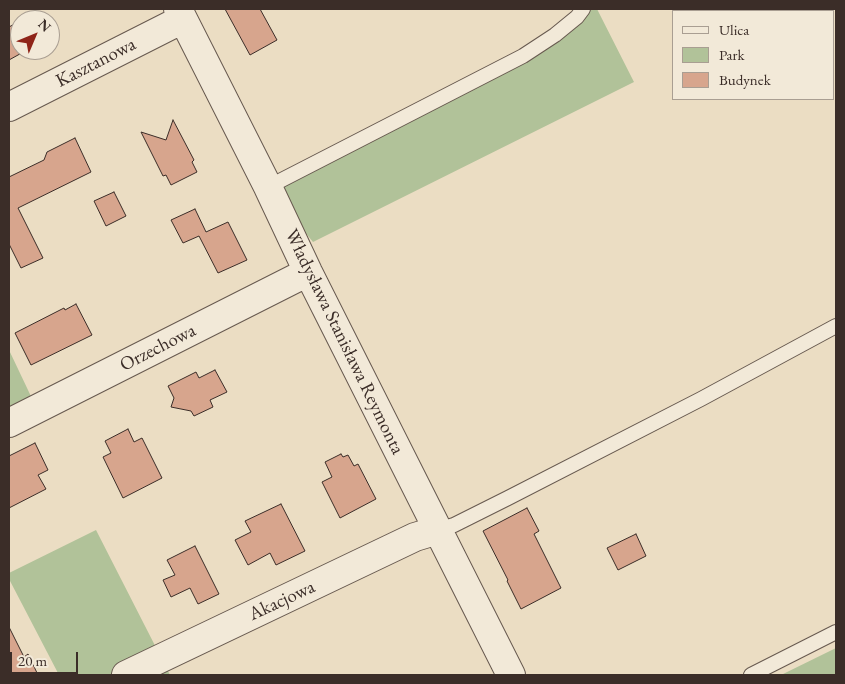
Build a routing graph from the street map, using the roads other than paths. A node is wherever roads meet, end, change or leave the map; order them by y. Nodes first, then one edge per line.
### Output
1 (583, 9) edge
2 (180, 14) edge
3 (9, 107) edge
4 (268, 187) junction
5 (308, 272) junction
6 (836, 326) edge
7 (9, 424) edge
8 (438, 530) junction
9 (836, 632) edge
10 (126, 675) edge
11 (511, 675) edge
12 (751, 675) edge

1 - 4 lane
2 - 3 street, Kasztanowa
2 - 4 street, Władysława Stanisława Reymonta
4 - 5 street, Władysława Stanisława Reymonta
5 - 7 street, Orzechowa
5 - 8 street, Władysława Stanisława Reymonta
6 - 8 lane
8 - 10 street, Akacjowa
8 - 11 street, Władysława Stanisława Reymonta
9 - 12 lane

